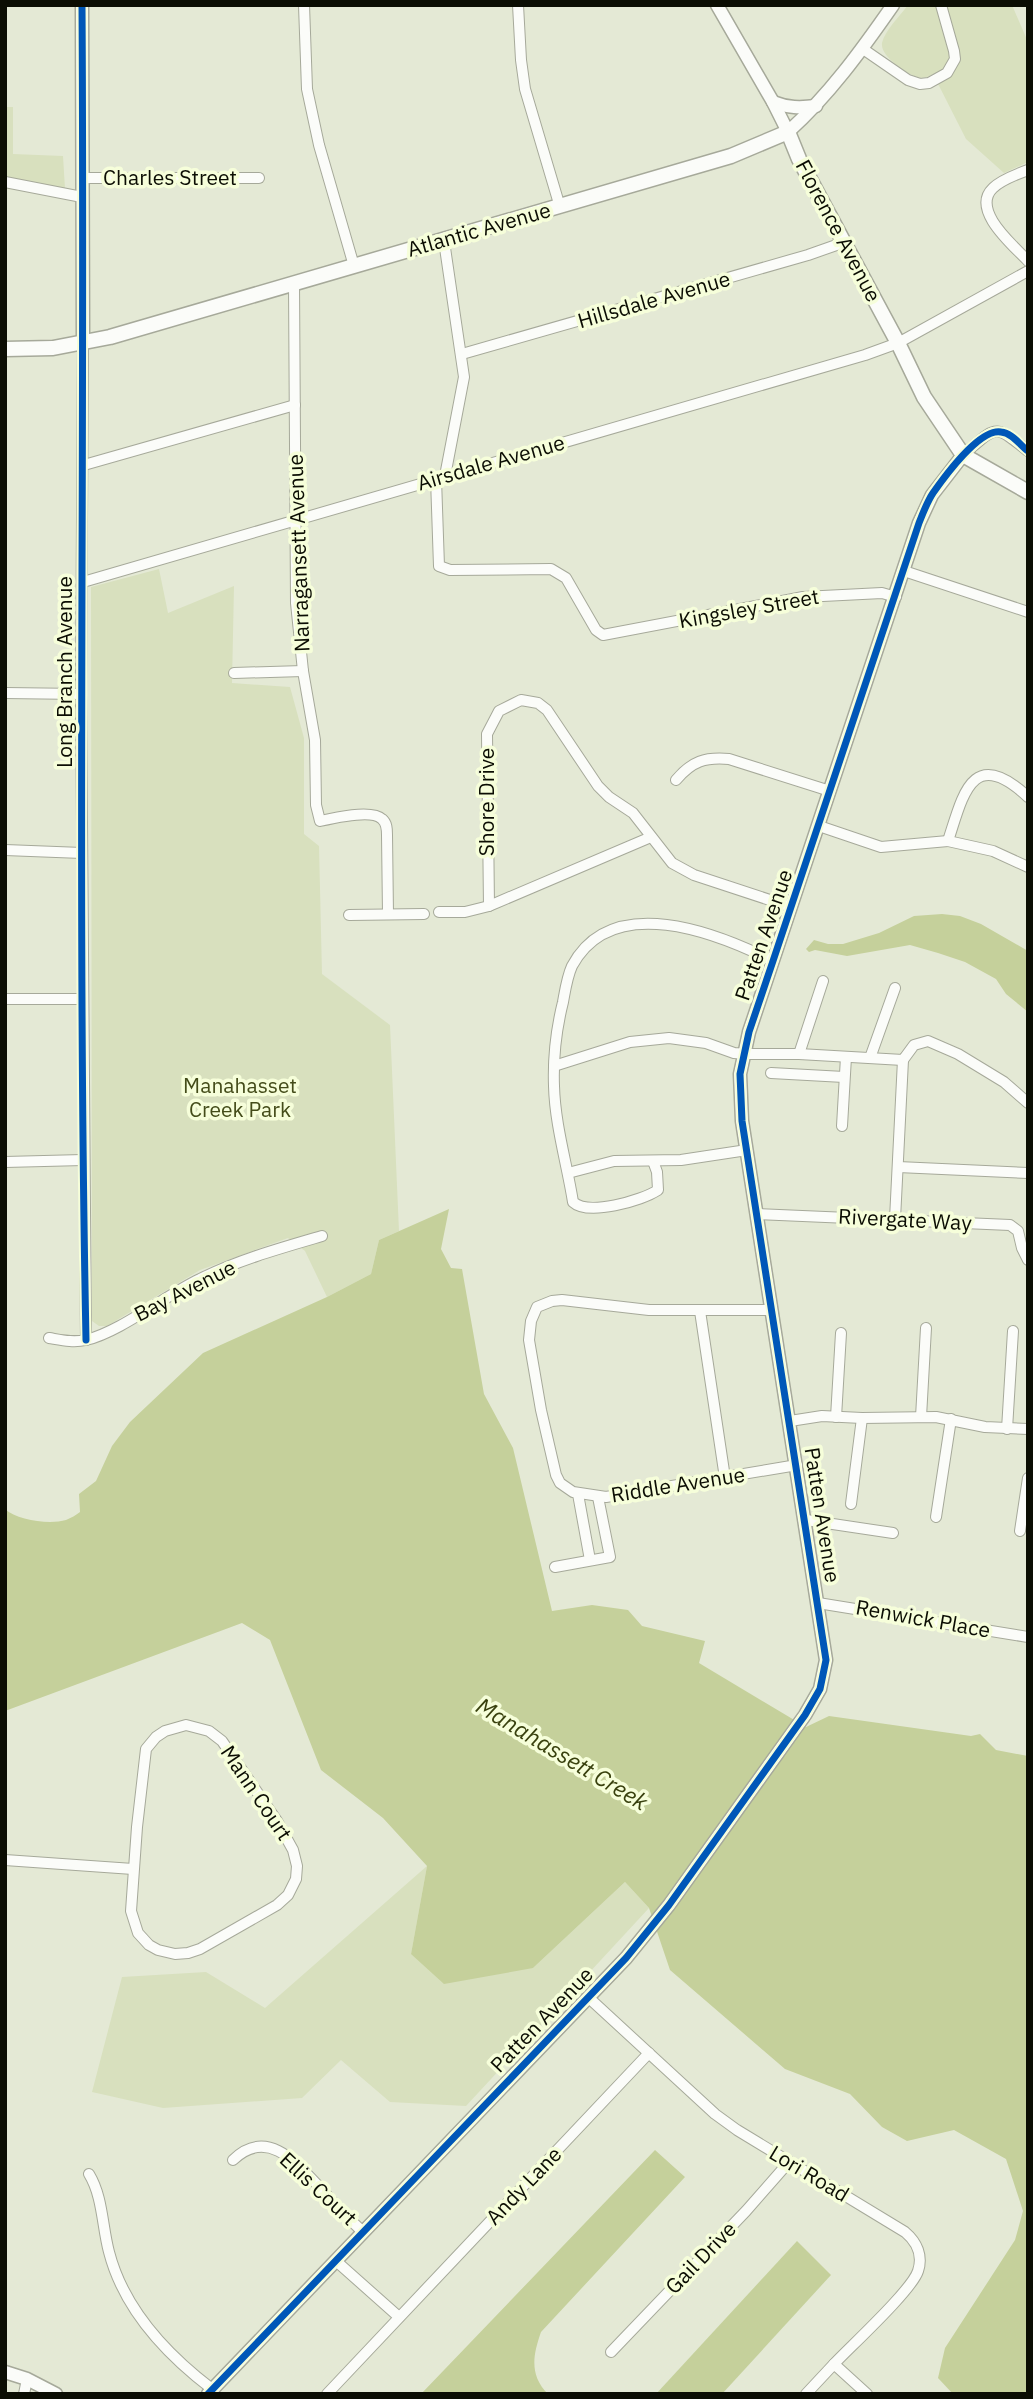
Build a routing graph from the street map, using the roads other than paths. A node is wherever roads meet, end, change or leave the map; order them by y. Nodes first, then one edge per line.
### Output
1 (82, 5) edge
2 (304, 5) edge
3 (518, 5) edge
4 (717, 5) edge
5 (893, 5) edge
6 (941, 5) edge
7 (863, 49) junction
8 (773, 102) junction
9 (816, 106) junction
10 (788, 132) junction
11 (1028, 170) edge
12 (82, 178) junction
13 (259, 178) dead end
14 (5, 182) edge
15 (82, 197) junction
16 (560, 207) junction
17 (444, 241) junction
18 (845, 242) junction
19 (1028, 261) edge
20 (354, 266) junction
21 (1028, 271) edge
22 (294, 283) junction
23 (83, 342) junction
24 (898, 343) junction
25 (5, 349) edge
26 (462, 354) junction
27 (295, 405) junction
28 (1028, 451) edge
29 (963, 455) junction
30 (84, 465) junction
31 (440, 478) junction
32 (1028, 492) edge
33 (296, 520) junction
34 (904, 571) junction
35 (83, 582) junction
36 (896, 597) junction
37 (1028, 612) edge
38 (303, 671) junction
39 (234, 673) dead end
40 (5, 692) edge
41 (81, 694) junction
42 (676, 780) dead end
43 (830, 791) junction
44 (1028, 797) edge
45 (819, 826) junction
46 (651, 837) junction
47 (948, 841) junction
48 (5, 850) edge
49 (82, 853) junction
50 (1028, 867) edge
51 (489, 906) junction
52 (791, 907) junction
53 (439, 912) dead end
54 (388, 914) junction
55 (424, 914) dead end
56 (349, 915) dead end
57 (773, 961) junction
58 (823, 981) dead end
59 (895, 988) dead end
60 (5, 999) edge
61 (83, 999) junction
62 (746, 1054) junction
63 (799, 1054) junction
64 (846, 1057) junction
65 (870, 1058) junction
66 (903, 1060) junction
67 (554, 1066) junction
68 (771, 1073) dead end
69 (844, 1077) junction
70 (1028, 1103) edge
71 (842, 1126) dead end
72 (747, 1150) junction
73 (83, 1160) junction
74 (653, 1161) junction
75 (5, 1162) edge
76 (898, 1167) junction
77 (568, 1173) junction
78 (1028, 1173) edge
79 (758, 1214) junction
80 (895, 1219) junction
81 (322, 1236) dead end
82 (1028, 1260) edge
83 (772, 1310) junction
84 (700, 1311) junction
85 (926, 1328) dead end
86 (1013, 1331) dead end
87 (841, 1333) dead end
88 (48, 1338) dead end
89 (86, 1340) junction
90 (836, 1417) junction
91 (921, 1417) junction
92 (862, 1418) junction
93 (951, 1419) junction
94 (790, 1421) junction
95 (1007, 1429) junction
96 (1028, 1429) edge
97 (797, 1465) junction
98 (725, 1478) junction
99 (1028, 1478) edge
100 (578, 1493) junction
101 (598, 1497) junction
102 (852, 1504) dead end
103 (936, 1517) dead end
104 (806, 1520) junction
105 (1020, 1531) dead end
106 (893, 1533) dead end
107 (590, 1560) junction
108 (555, 1567) dead end
109 (818, 1603) junction
110 (1028, 1637) edge
111 (5, 1860) edge
112 (134, 1869) junction
113 (589, 1997) junction
114 (649, 2053) junction
115 (233, 2160) dead end
116 (789, 2162) junction
117 (89, 2174) dead end
118 (363, 2232) junction
119 (336, 2261) junction
120 (399, 2317) junction
121 (611, 2352) dead end
122 (834, 2364) junction
123 (5, 2372) edge
124 (27, 2379) junction
125 (210, 2392) edge
126 (24, 2394) edge
127 (56, 2394) edge
128 (327, 2394) edge
129 (806, 2394) edge
130 (867, 2394) edge

1 - 12 street, Long Branch Avenue
2 - 20 street
3 - 16 street
4 - 8 street, Florence Avenue
5 - 7 street, Atlantic Avenue
6 - 7 street
7 - 9 street, Atlantic Avenue
8 - 9 street
8 - 10 street, Florence Avenue
9 - 10 street, Atlantic Avenue
10 - 16 main road, Atlantic Avenue
10 - 18 main road, Florence Avenue
11 - 19 street
12 - 13 street, Charles Street
12 - 15 street, Long Branch Avenue
14 - 15 street
15 - 23 street, Long Branch Avenue
16 - 17 main road, Atlantic Avenue
17 - 20 main road, Atlantic Avenue
17 - 26 street
18 - 24 main road, Florence Avenue
18 - 26 street, Hillsdale Avenue
20 - 22 main road, Atlantic Avenue
21 - 24 street, Airsdale Avenue
22 - 23 main road, Atlantic Avenue
22 - 27 street, Narragansett Avenue
23 - 25 main road, Atlantic Avenue
23 - 30 street, Long Branch Avenue
24 - 29 main road, Florence Avenue
24 - 31 street, Airsdale Avenue
26 - 31 street
27 - 30 street
27 - 33 street, Narragansett Avenue
28 - 29 street
29 - 32 main road
29 - 34 street, Patten Avenue
30 - 35 street, Long Branch Avenue
31 - 33 street, Airsdale Avenue
31 - 36 street, Kingsley Street
33 - 35 street, Airsdale Avenue
33 - 38 street, Narragansett Avenue
34 - 36 street, Patten Avenue
34 - 37 street
35 - 41 street, Long Branch Avenue
36 - 43 street, Patten Avenue
38 - 39 street
38 - 54 street, Narragansett Avenue
40 - 41 street
41 - 49 street, Long Branch Avenue
42 - 43 street
43 - 45 street, Patten Avenue
44 - 47 street
45 - 47 street
45 - 52 street, Patten Avenue
46 - 51 street
46 - 51 street, Shore Drive
46 - 52 street, Shore Drive
47 - 50 street
48 - 49 street
49 - 61 street, Long Branch Avenue
51 - 53 street
52 - 57 street, Patten Avenue
54 - 55 street
54 - 56 street
57 - 62 street, Patten Avenue
57 - 67 street
58 - 63 street
59 - 65 street
60 - 61 street
61 - 73 street, Long Branch Avenue
62 - 63 street
62 - 67 street
62 - 72 street, Patten Avenue
63 - 64 street
64 - 65 street
64 - 69 street
65 - 66 street
66 - 70 street
66 - 76 street
67 - 77 street
68 - 69 street
69 - 71 street
72 - 74 street
72 - 79 street, Patten Avenue
73 - 75 street
73 - 89 street, Long Branch Avenue
74 - 77 street
74 - 77 street
76 - 78 street
76 - 80 street
79 - 80 street, Rivergate Way
79 - 83 street, Patten Avenue
80 - 82 street, Rivergate Way
81 - 89 street, Bay Avenue
83 - 84 street
83 - 94 street, Patten Avenue
84 - 98 street
84 - 100 street
85 - 91 street
86 - 95 street
87 - 90 street
88 - 89 street, Bay Avenue
90 - 92 street
90 - 94 street
91 - 92 street
91 - 93 street
92 - 102 street
93 - 95 street
93 - 103 street
94 - 97 street, Patten Avenue
95 - 96 street
97 - 98 street, Riddle Avenue
97 - 104 street, Patten Avenue
98 - 101 street, Riddle Avenue
99 - 105 street
100 - 101 street, Riddle Avenue
100 - 107 street
101 - 107 street
104 - 106 street
104 - 109 street, Patten Avenue
107 - 108 street
109 - 110 street, Renwick Place
109 - 113 street, Patten Avenue
111 - 112 street
112 - 112 street, Mann Court
113 - 114 street, Lori Road
113 - 118 street, Patten Avenue
114 - 116 street, Lori Road
114 - 120 street, Andy Lane
115 - 118 street, Ellis Court
116 - 121 street, Gail Drive
116 - 122 street, Lori Road
117 - 125 street
118 - 119 street, Patten Avenue
119 - 120 street
119 - 125 street, Patten Avenue
120 - 128 street, Andy Lane
122 - 129 street, Lori Road
122 - 130 street
123 - 124 street
124 - 126 street
124 - 127 street

